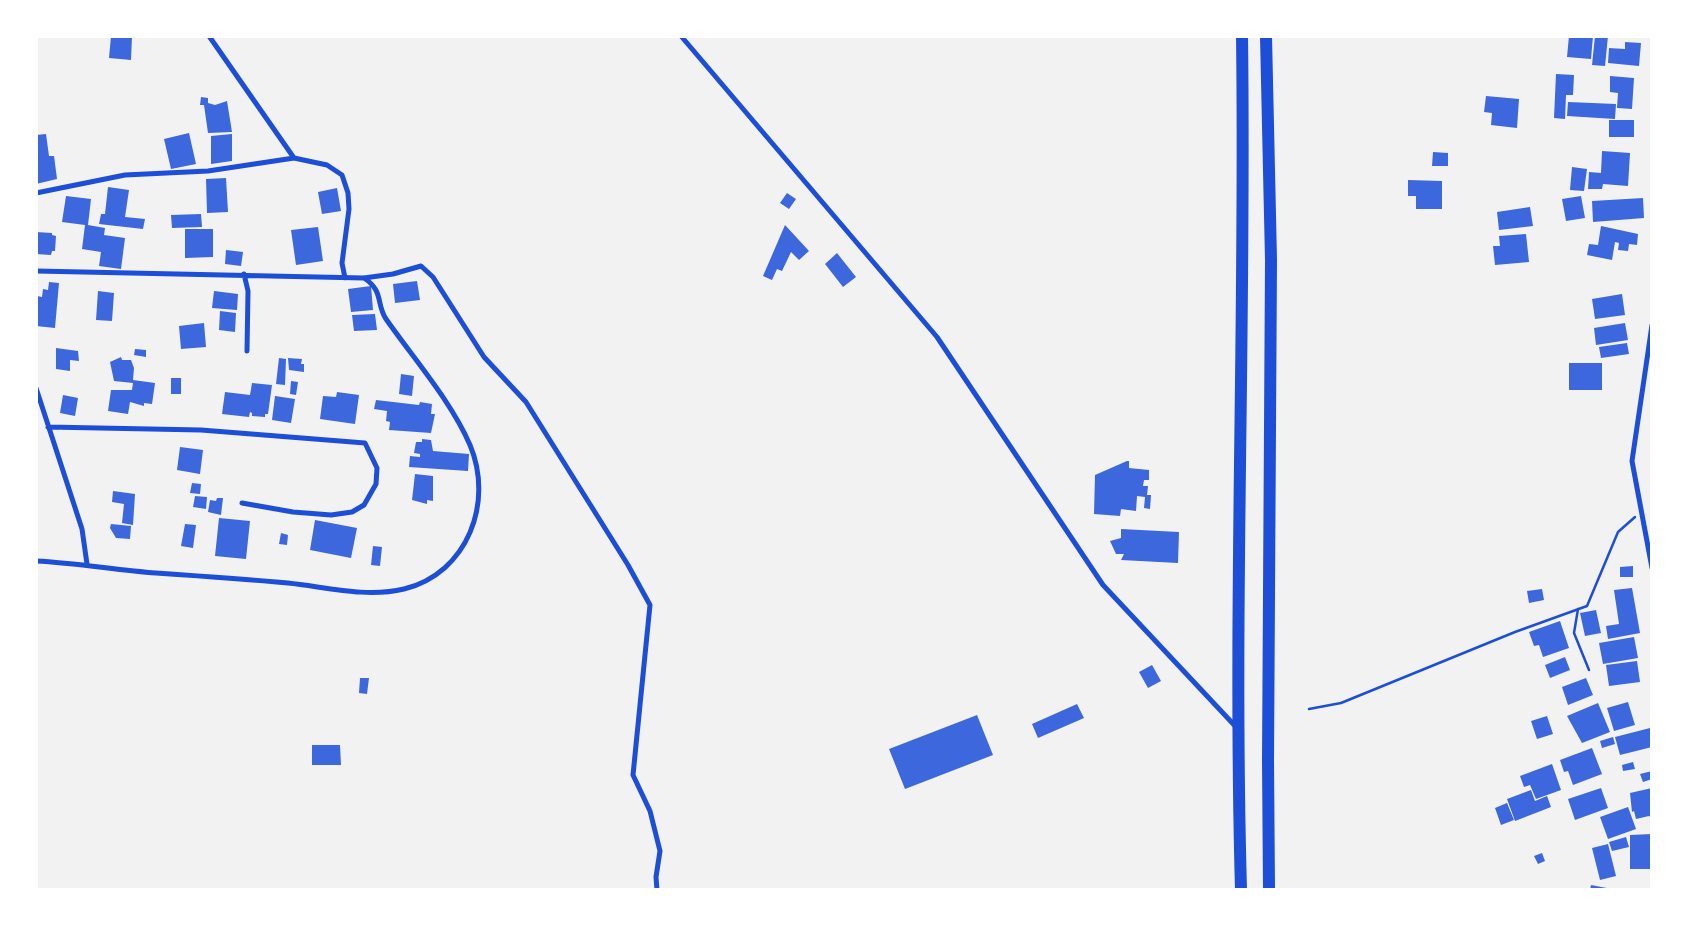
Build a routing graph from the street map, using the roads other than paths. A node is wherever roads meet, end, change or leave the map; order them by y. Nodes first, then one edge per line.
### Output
1 (209, 36) edge
2 (681, 36) edge
3 (1242, 36) edge
4 (1266, 36) edge
5 (294, 158) junction
6 (36, 193) edge
7 (36, 271) edge
8 (244, 274) junction
9 (345, 278) junction
10 (364, 278) junction
11 (1652, 325) edge
12 (247, 352) dead end
13 (36, 388) edge
14 (48, 427) junction
15 (242, 503) dead end
16 (36, 561) edge
17 (87, 564) junction
18 (1652, 568) edge
19 (1239, 730) junction
20 (657, 890) edge
21 (1241, 890) edge
22 (1269, 890) edge

1 - 5 street
2 - 19 street
3 - 19 highway
4 - 22 highway
5 - 6 street
5 - 9 street
7 - 8 street
8 - 9 street
8 - 12 street
9 - 10 street
10 - 17 street
10 - 20 street
11 - 18 street
13 - 14 street
14 - 15 street
14 - 17 street
16 - 17 street
19 - 21 highway

